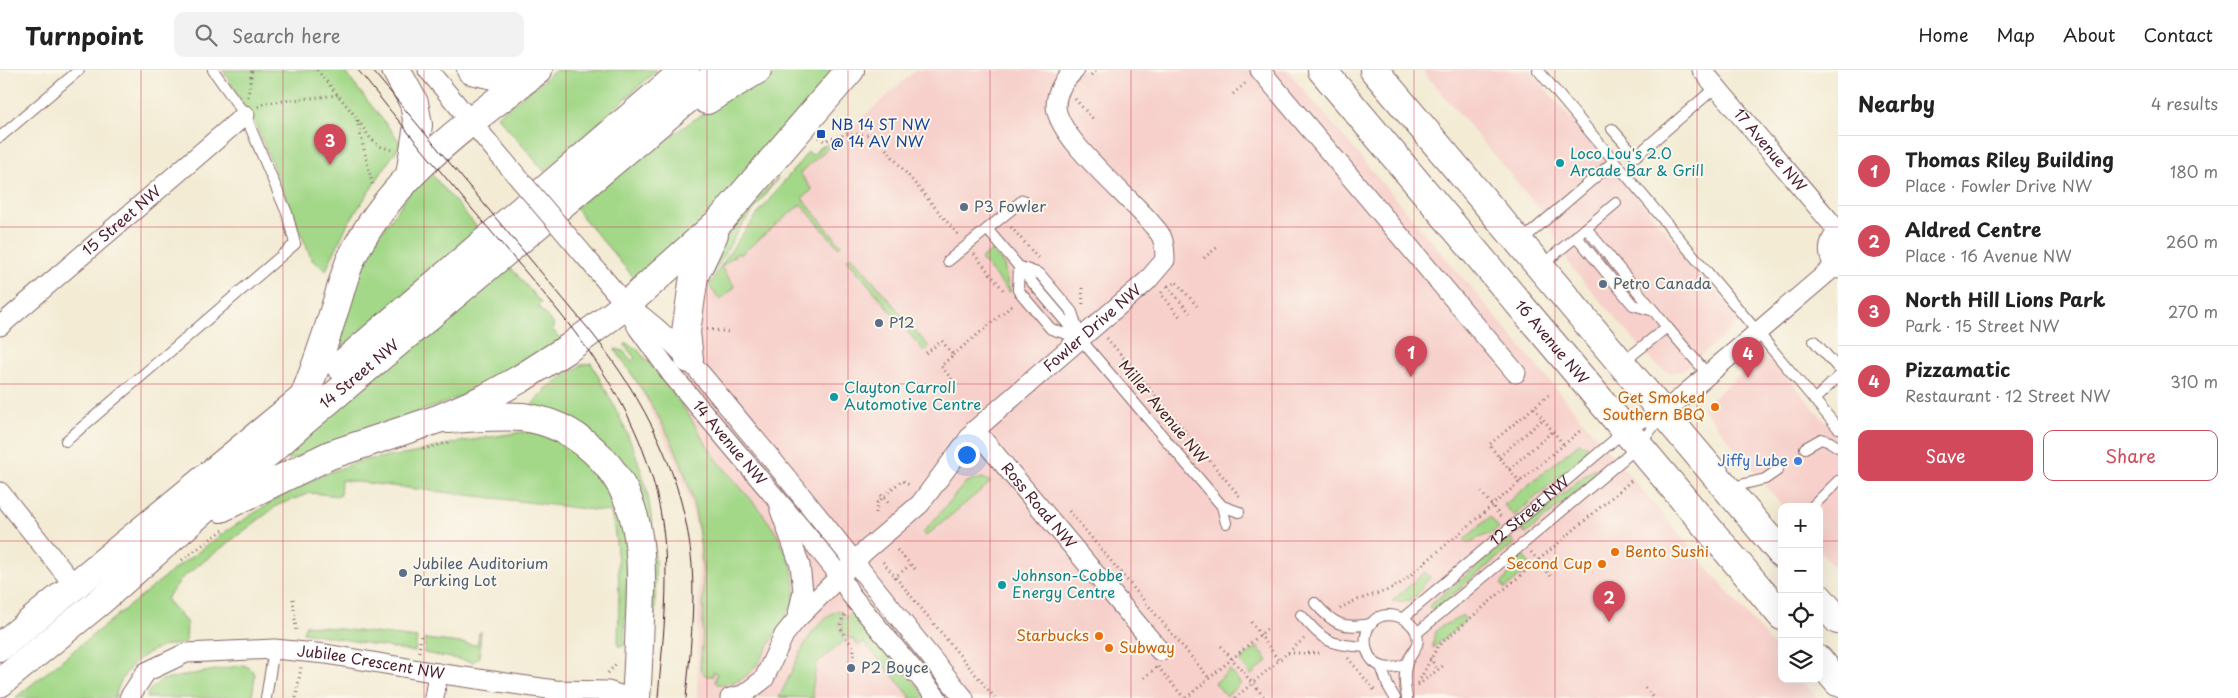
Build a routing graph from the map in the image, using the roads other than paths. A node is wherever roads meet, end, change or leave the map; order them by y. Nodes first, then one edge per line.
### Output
1 (79, 70) edge
2 (213, 70) edge
3 (396, 70) edge
4 (428, 70) edge
5 (472, 70) edge
6 (523, 70) edge
7 (538, 70) edge
8 (685, 70) edge
9 (722, 70) edge
10 (757, 70) edge
11 (850, 70) edge
12 (1260, 70) edge
13 (1322, 70) edge
14 (1374, 70) edge
15 (1538, 70) edge
16 (1702, 70) edge
17 (1080, 75) edge
18 (1716, 86) junction
19 (673, 112) junction
20 (245, 115) junction
21 (471, 121) junction
22 (1612, 129) dead end
23 (0, 137) edge
24 (1613, 162) junction
25 (406, 164) junction
26 (1022, 200) dead end
27 (1616, 203) dead end
28 (720, 221) junction
29 (1586, 228) junction
30 (987, 229) junction
31 (1838, 231) edge
32 (1576, 236) junction
33 (1519, 242) junction
34 (948, 261) dead end
35 (1019, 266) junction
36 (1540, 267) junction
37 (1837, 268) edge
38 (626, 305) junction
39 (1654, 311) junction
40 (0, 326) edge
41 (1667, 327) junction
42 (1758, 332) junction
43 (1080, 339) junction
44 (1814, 341) dead end
45 (689, 359) junction
46 (1622, 364) junction
47 (1838, 368) edge
48 (1516, 373) dead end
49 (1709, 376) junction
50 (1838, 377) edge
51 (304, 397) junction
52 (1814, 400) junction
53 (1664, 413) junction
54 (438, 419) junction
55 (1838, 428) edge
56 (975, 430) junction
57 (1633, 438) junction
58 (66, 441) dead end
59 (1838, 447) edge
60 (1804, 448) dead end
61 (1778, 470) dead end
62 (1838, 481) edge
63 (1726, 488) junction
64 (0, 492) edge
65 (777, 499) junction
66 (1816, 503) edge
67 (1222, 506) junction
68 (1243, 509) road end
69 (192, 521) junction
70 (1226, 523) dead end
71 (1778, 542) edge
72 (855, 561) junction
73 (840, 576) junction
74 (74, 585) junction
75 (1823, 603) edge
76 (1315, 604) dead end
77 (1778, 611) edge
78 (1302, 614) dead end
79 (1403, 618) junction
80 (797, 619) junction
81 (1838, 620) edge
82 (1372, 624) junction
83 (1417, 633) junction
84 (0, 647) edge
85 (1365, 647) junction
86 (274, 649) junction
87 (1156, 660) road end
88 (1407, 663) junction
89 (1823, 665) edge
90 (1381, 666) junction
91 (438, 673) junction
92 (1838, 682) edge
93 (0, 683) edge
94 (554, 694) edge
95 (129, 698) edge
96 (266, 698) edge
97 (434, 698) edge
98 (629, 698) edge
99 (636, 698) edge
100 (730, 698) edge
101 (937, 698) edge
102 (964, 698) edge
103 (1395, 698) edge
104 (1407, 698) edge

1 - 23 lane
2 - 20 lane
3 - 25 main road
4 - 21 street, 14 Avenue NW
5 - 6 main road
7 - 21 main road
8 - 51 main road, 14 Street NW
9 - 19 main road, 14 Street NW
10 - 19 main road
11 - 28 main road
12 - 48 street
13 - 57 main road, 16 Avenue NW
14 - 33 main road
15 - 24 lane
16 - 18 street, 17 Avenue NW
17 - 43 street, Fowler Drive NW
18 - 22 lane
18 - 31 street, 17 Avenue NW
19 - 69 main road, 14 Street NW
20 - 40 street, 15 Street NW
20 - 58 lane
21 - 25 main road
21 - 38 street, 14 Avenue NW, bridge
24 - 33 lane
24 - 42 lane
25 - 51 main road
26 - 30 lane
27 - 29 lane
28 - 38 main road
28 - 45 main road
29 - 32 lane
29 - 39 lane
30 - 34 lane
30 - 35 lane
31 - 37 street
32 - 36 lane
32 - 39 lane
33 - 36 main road
35 - 43 lane
35 - 43 lane
36 - 46 main road
37 - 42 street, 12 Street NW
38 - 45 street, 14 Avenue NW
38 - 54 main road
38 - 65 street, 14 Avenue NW
39 - 41 lane
41 - 46 lane
41 - 49 lane
42 - 49 street, 12 Street NW
42 - 52 lane
43 - 56 street, Fowler Drive NW
43 - 67 lane, Miller Avenue NW
44 - 47 lane
45 - 72 street, 14 Avenue NW
46 - 53 main road
49 - 53 street, 12 Street NW
50 - 52 lane
51 - 74 main road, 14 Street NW
52 - 55 lane
53 - 57 lane, 12 Street NW
53 - 57 lane, 12 Street NW
53 - 63 main road
54 - 69 main road
54 - 99 main road
56 - 72 street, Fowler Drive NW
56 - 87 street, Ross Road NW
57 - 77 main road, 16 Avenue NW
57 - 79 lane, 12 Street NW
57 - 83 lane, 12 Street NW
59 - 60 lane
61 - 63 lane
62 - 66 lane
63 - 71 main road
64 - 74 street
65 - 73 street, 14 Avenue NW
65 - 80 street
67 - 68 lane
67 - 70 lane, Miller Avenue NW
69 - 93 main road, 14 Street NW
72 - 73 street, Fowler Drive NW
72 - 102 street, 14 Avenue NW
73 - 80 street, Fowler Drive NW
73 - 101 street, 14 Avenue NW
74 - 84 main road, 14 Street NW
75 - 81 main road
76 - 82 lane
78 - 85 lane
79 - 82 lane
79 - 83 lane
80 - 100 street, Fowler Drive NW
82 - 85 lane
83 - 88 lane
85 - 90 lane
86 - 91 street, Jubilee Crescent NW
86 - 95 street, Jubilee Crescent NW
86 - 96 lane
88 - 90 lane
88 - 104 lane
89 - 92 main road
90 - 103 lane
91 - 94 street, Jubilee Crescent NW
91 - 97 street
94 - 98 street, Jubilee Crescent NW

